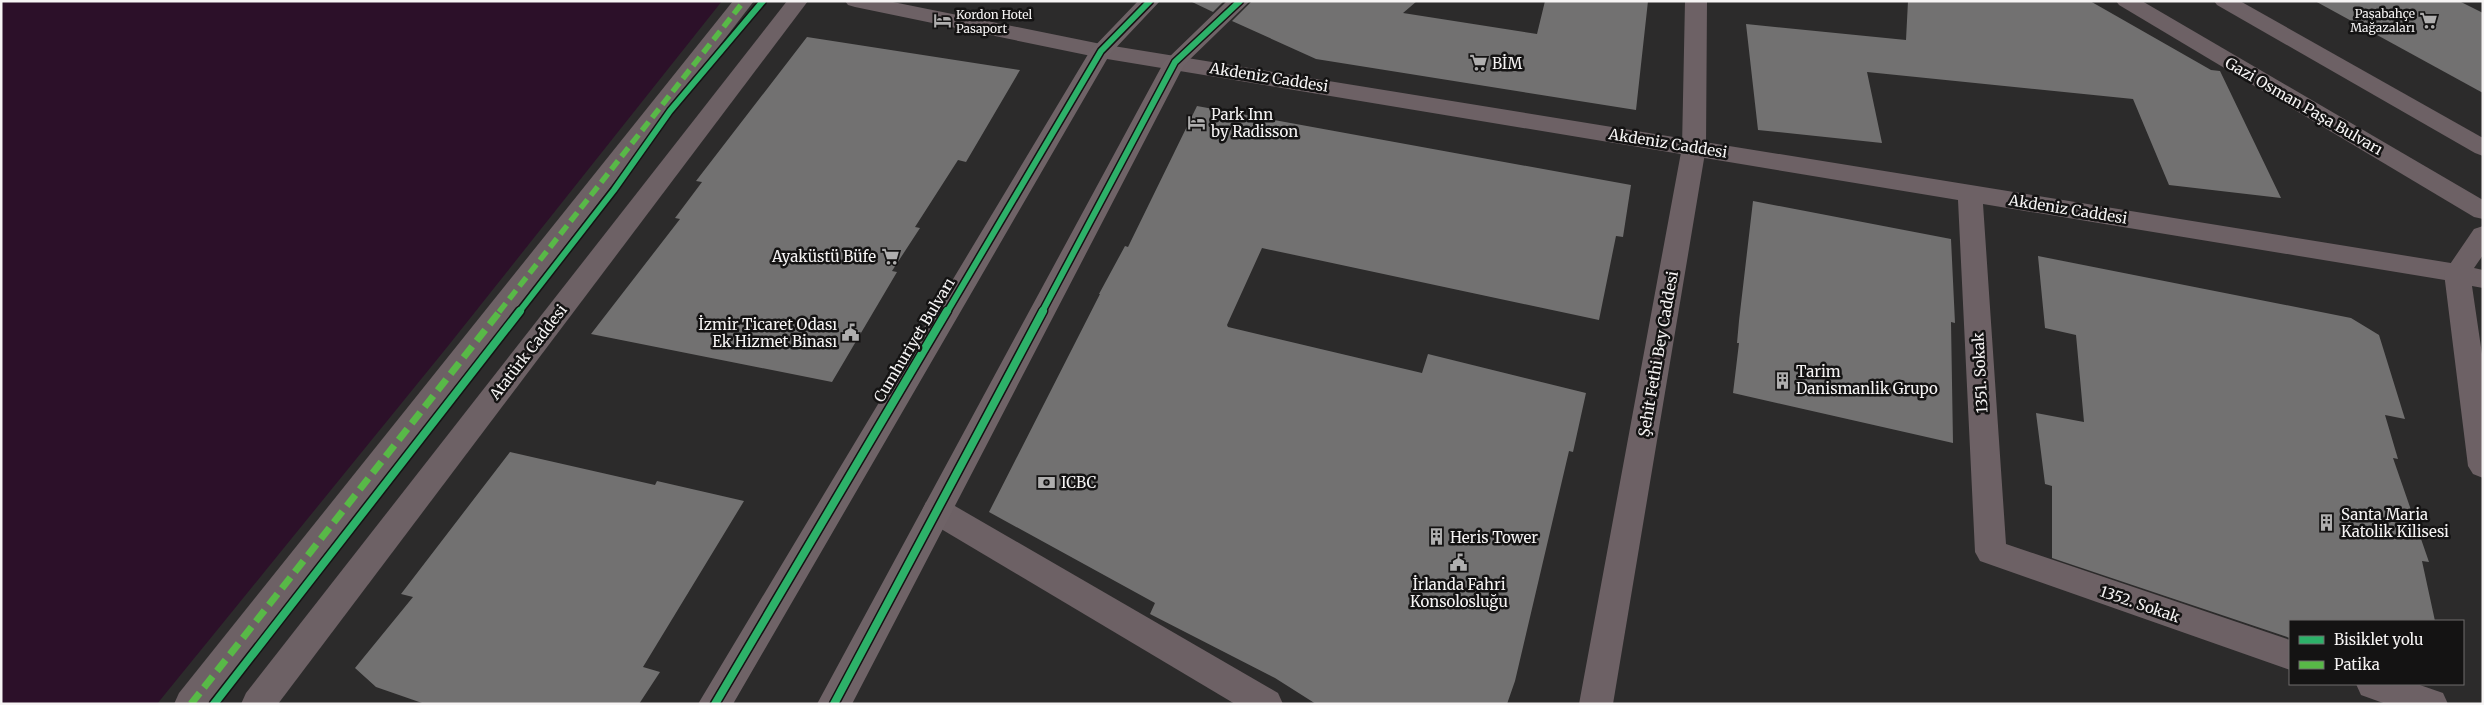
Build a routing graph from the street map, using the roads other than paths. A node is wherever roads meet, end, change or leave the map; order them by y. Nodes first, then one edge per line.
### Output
1 (744, 1) edge
2 (798, 1) edge
3 (855, 1) edge
4 (1150, 1) edge
5 (1240, 1) edge
6 (1696, 1) edge
7 (2126, 1) edge
8 (2224, 1) edge
9 (1101, 51) junction
10 (1175, 62) junction
11 (1694, 147) junction
12 (2481, 150) edge
13 (1970, 193) junction
14 (2483, 211) edge
15 (2483, 235) edge
16 (2470, 276) edge
17 (2483, 466) edge
18 (937, 511) junction
19 (1991, 552) joint
20 (2289, 655) edge
21 (2376, 685) edge
22 (191, 704) edge
23 (258, 704) edge
24 (715, 704) edge
25 (834, 704) edge
26 (1266, 704) edge
27 (1596, 704) edge
28 (2432, 704) edge

1 - 22 street
2 - 23 street, Atatürk Caddesi
3 - 9 street, Akdeniz Caddesi
4 - 9 main road, Cumhuriyet Bulvarı
5 - 10 main road
6 - 11 street, Şehit Fethi Bey Caddesi
7 - 14 street, Gazi Osman Paşa Bulvarı
8 - 12 street
9 - 10 street, Akdeniz Caddesi
9 - 24 main road, Cumhuriyet Bulvarı
10 - 11 street, Akdeniz Caddesi
10 - 18 main road
11 - 13 street, Akdeniz Caddesi
11 - 27 street, Şehit Fethi Bey Caddesi
13 - 16 street, Akdeniz Caddesi
13 - 19 street, 1351. Sokak
15 - 16 street
16 - 17 street
18 - 25 main road
18 - 26 street
19 - 20 street, 1352. Sokak
21 - 28 street

